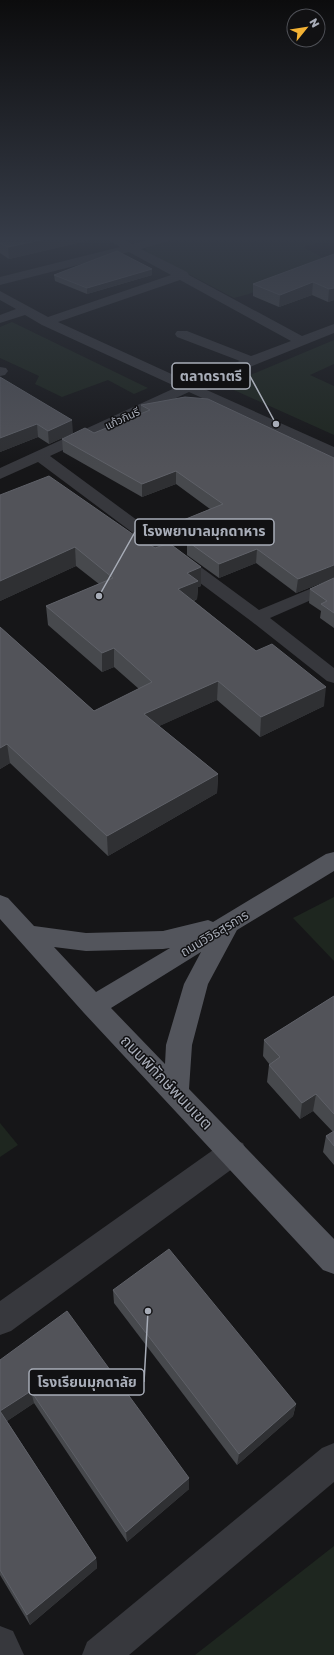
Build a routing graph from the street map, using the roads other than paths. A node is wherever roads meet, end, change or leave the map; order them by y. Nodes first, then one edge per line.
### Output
1 (14, 314) edge
2 (33, 314) edge
3 (69, 314) edge
4 (253, 314) edge
5 (0, 319) edge
6 (47, 322) junction
7 (334, 328) edge
8 (182, 334) dead end
9 (301, 341) junction
10 (250, 361) junction
11 (190, 386) junction
12 (334, 452) edge
13 (40, 456) junction
14 (0, 474) edge
15 (334, 584) edge
16 (257, 617) junction
17 (334, 677) edge
18 (334, 860) edge
19 (0, 904) edge
20 (229, 924) junction
21 (28, 934) junction
22 (93, 1006) junction
23 (176, 1092) junction
24 (233, 1152) junction
25 (334, 1260) edge
26 (0, 1320) edge
27 (334, 1460) edge
28 (0, 1644) edge
29 (6, 1655) edge
30 (100, 1655) edge

1 - 5 street
2 - 6 street
3 - 6 street
4 - 9 street
6 - 11 street
7 - 9 street, แก้วกินรี
8 - 10 street
9 - 10 street, แก้วกินรี
10 - 11 street, แก้วกินรี
11 - 12 street
11 - 13 street, แก้วกินรี
13 - 14 street, แก้วกินรี
13 - 16 street
15 - 16 street
16 - 17 street
18 - 20 main road, ถนนวิวิธสุรการ
19 - 21 main road, ถนนพิทักษ์พนมเขต
20 - 21 main road
20 - 22 main road, ถนนวิวิธสุรการ
20 - 23 main road
21 - 22 main road, ถนนพิทักษ์พนมเขต
22 - 23 main road, ถนนพิทักษ์พนมเขต
23 - 24 main road, ถนนพิทักษ์พนมเขต
24 - 25 main road, ถนนพิทักษ์พนมเขต
24 - 26 street
27 - 30 street
28 - 29 street

